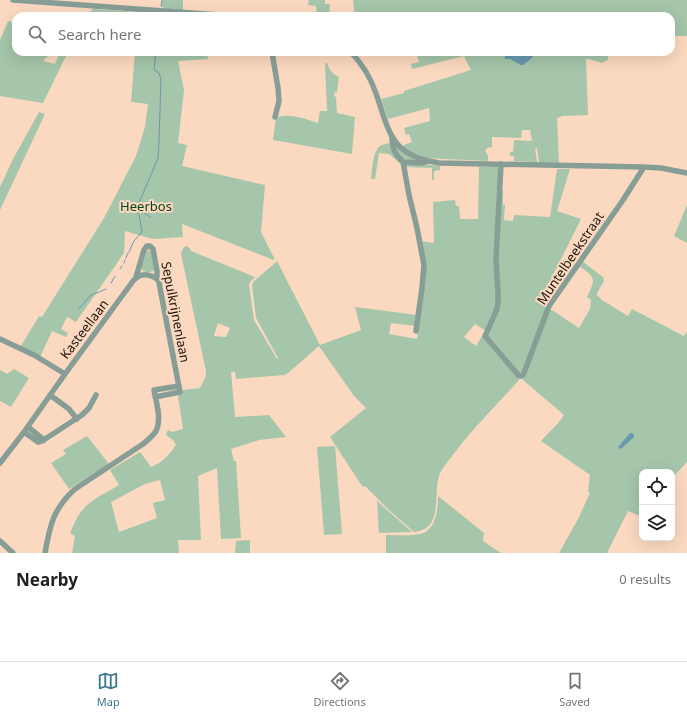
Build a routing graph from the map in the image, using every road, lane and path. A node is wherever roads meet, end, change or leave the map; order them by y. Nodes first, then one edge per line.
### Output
1 (13, 0) edge
2 (175, 12) edge
3 (273, 56) edge
4 (354, 56) edge
5 (275, 117) dead end
6 (392, 137) junction
7 (428, 161) junction
8 (403, 162) junction
9 (501, 164) junction
10 (644, 167) junction
11 (687, 173) edge
12 (147, 246) joint
13 (136, 277) junction
14 (157, 279) junction
15 (416, 331) dead end
16 (0, 338) edge
17 (65, 374) junction
18 (50, 395) junction
19 (96, 395) dead end
20 (77, 419) junction
21 (26, 429) junction
22 (0, 463) edge
23 (0, 541) edge
24 (13, 553) edge
25 (44, 553) edge

1 - 2 street
3 - 5 street
4 - 6 street
6 - 7 street
6 - 8 street
7 - 8 street
7 - 9 street
8 - 15 street
9 - 10 street
9 - 10 street, Muntelbeekstraat
10 - 11 street
12 - 13 street, Kasteellaan
12 - 14 street, Sepulkrijnenlaan
13 - 14 street
13 - 17 street, Kasteellaan
14 - 25 street, Sepulkrijnenlaan
16 - 17 street
17 - 18 street, Kasteellaan
18 - 20 street
18 - 21 street, Kasteellaan
19 - 20 street
20 - 21 street
21 - 22 street, Kasteellaan
23 - 24 street

